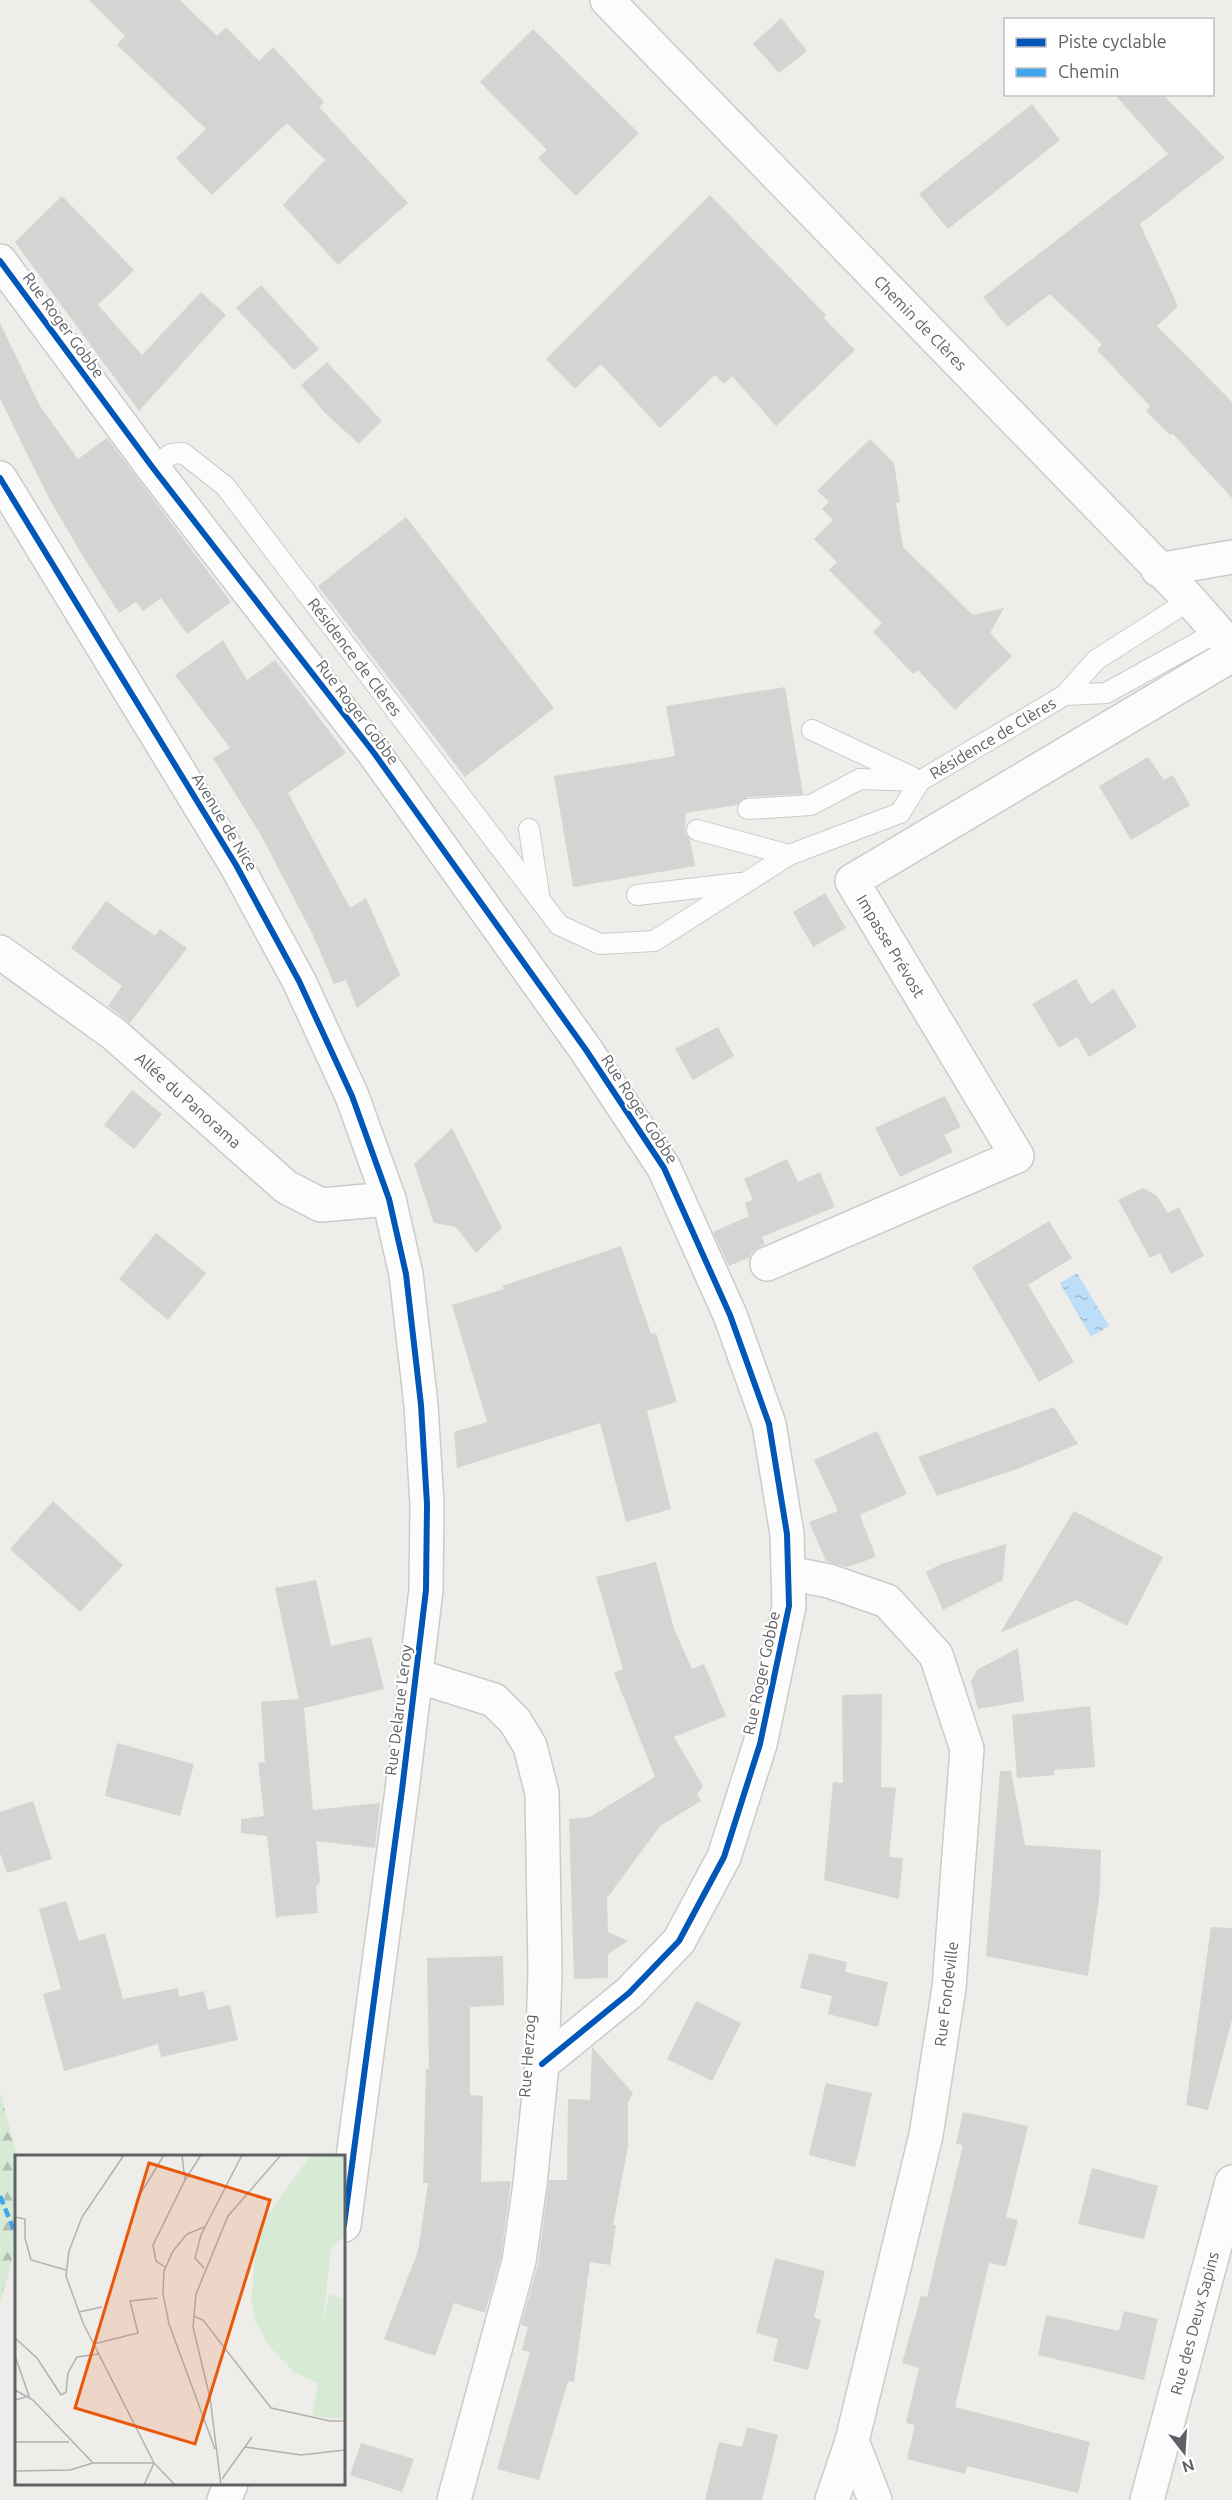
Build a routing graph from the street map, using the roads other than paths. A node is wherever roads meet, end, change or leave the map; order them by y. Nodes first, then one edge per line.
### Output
1 (607, 0) edge
2 (0, 261) edge
3 (153, 468) junction
4 (0, 478) edge
5 (1232, 557) edge
6 (1158, 570) junction
7 (1190, 600) junction
8 (1227, 645) edge
9 (1065, 694) junction
10 (812, 730) dead end
11 (920, 781) junction
12 (748, 810) dead end
13 (529, 829) dead end
14 (697, 830) dead end
15 (789, 855) junction
16 (746, 882) junction
17 (637, 895) dead end
18 (539, 897) junction
19 (0, 952) edge
20 (389, 1199) junction
21 (767, 1264) dead end
22 (788, 1573) junction
23 (417, 1676) junction
24 (542, 2064) junction
25 (1232, 2182) edge
26 (345, 2217) edge
27 (852, 2440) junction
28 (231, 2485) edge
29 (224, 2500) edge
30 (454, 2500) edge
31 (832, 2500) edge
32 (875, 2500) edge
33 (1148, 2500) edge

1 - 6 street, Chemin de Clères
2 - 3 street, Rue Roger Gobbe
3 - 18 lane, Résidence de Clères
3 - 22 street, Rue Roger Gobbe
4 - 20 street, Avenue de Nice
5 - 6 street
6 - 7 street, Chemin de Clères
7 - 8 street, Chemin de Clères
7 - 9 lane, Résidence de Clères
8 - 9 lane, Résidence de Clères
8 - 21 street, Impasse Prévost
9 - 11 lane, Résidence de Clères
10 - 11 lane, Résidence de Clères
11 - 12 lane, Résidence de Clères
11 - 15 lane, Résidence de Clères
13 - 18 lane, Résidence de Clères
14 - 15 lane
15 - 16 lane, Résidence de Clères
16 - 17 lane, Résidence de Clères
16 - 18 lane, Résidence de Clères
19 - 20 street, Allée du Panorama
20 - 23 street, Rue Delarue Leroy
22 - 24 street, Rue Roger Gobbe
22 - 27 street, Rue Fondeville
23 - 24 street, Rue Herzog
23 - 26 street, Rue Delarue Leroy
24 - 30 street, Rue Herzog
25 - 33 street, Rue des Deux Sapins
27 - 31 street, Rue Fondeville
27 - 32 street
28 - 29 street

